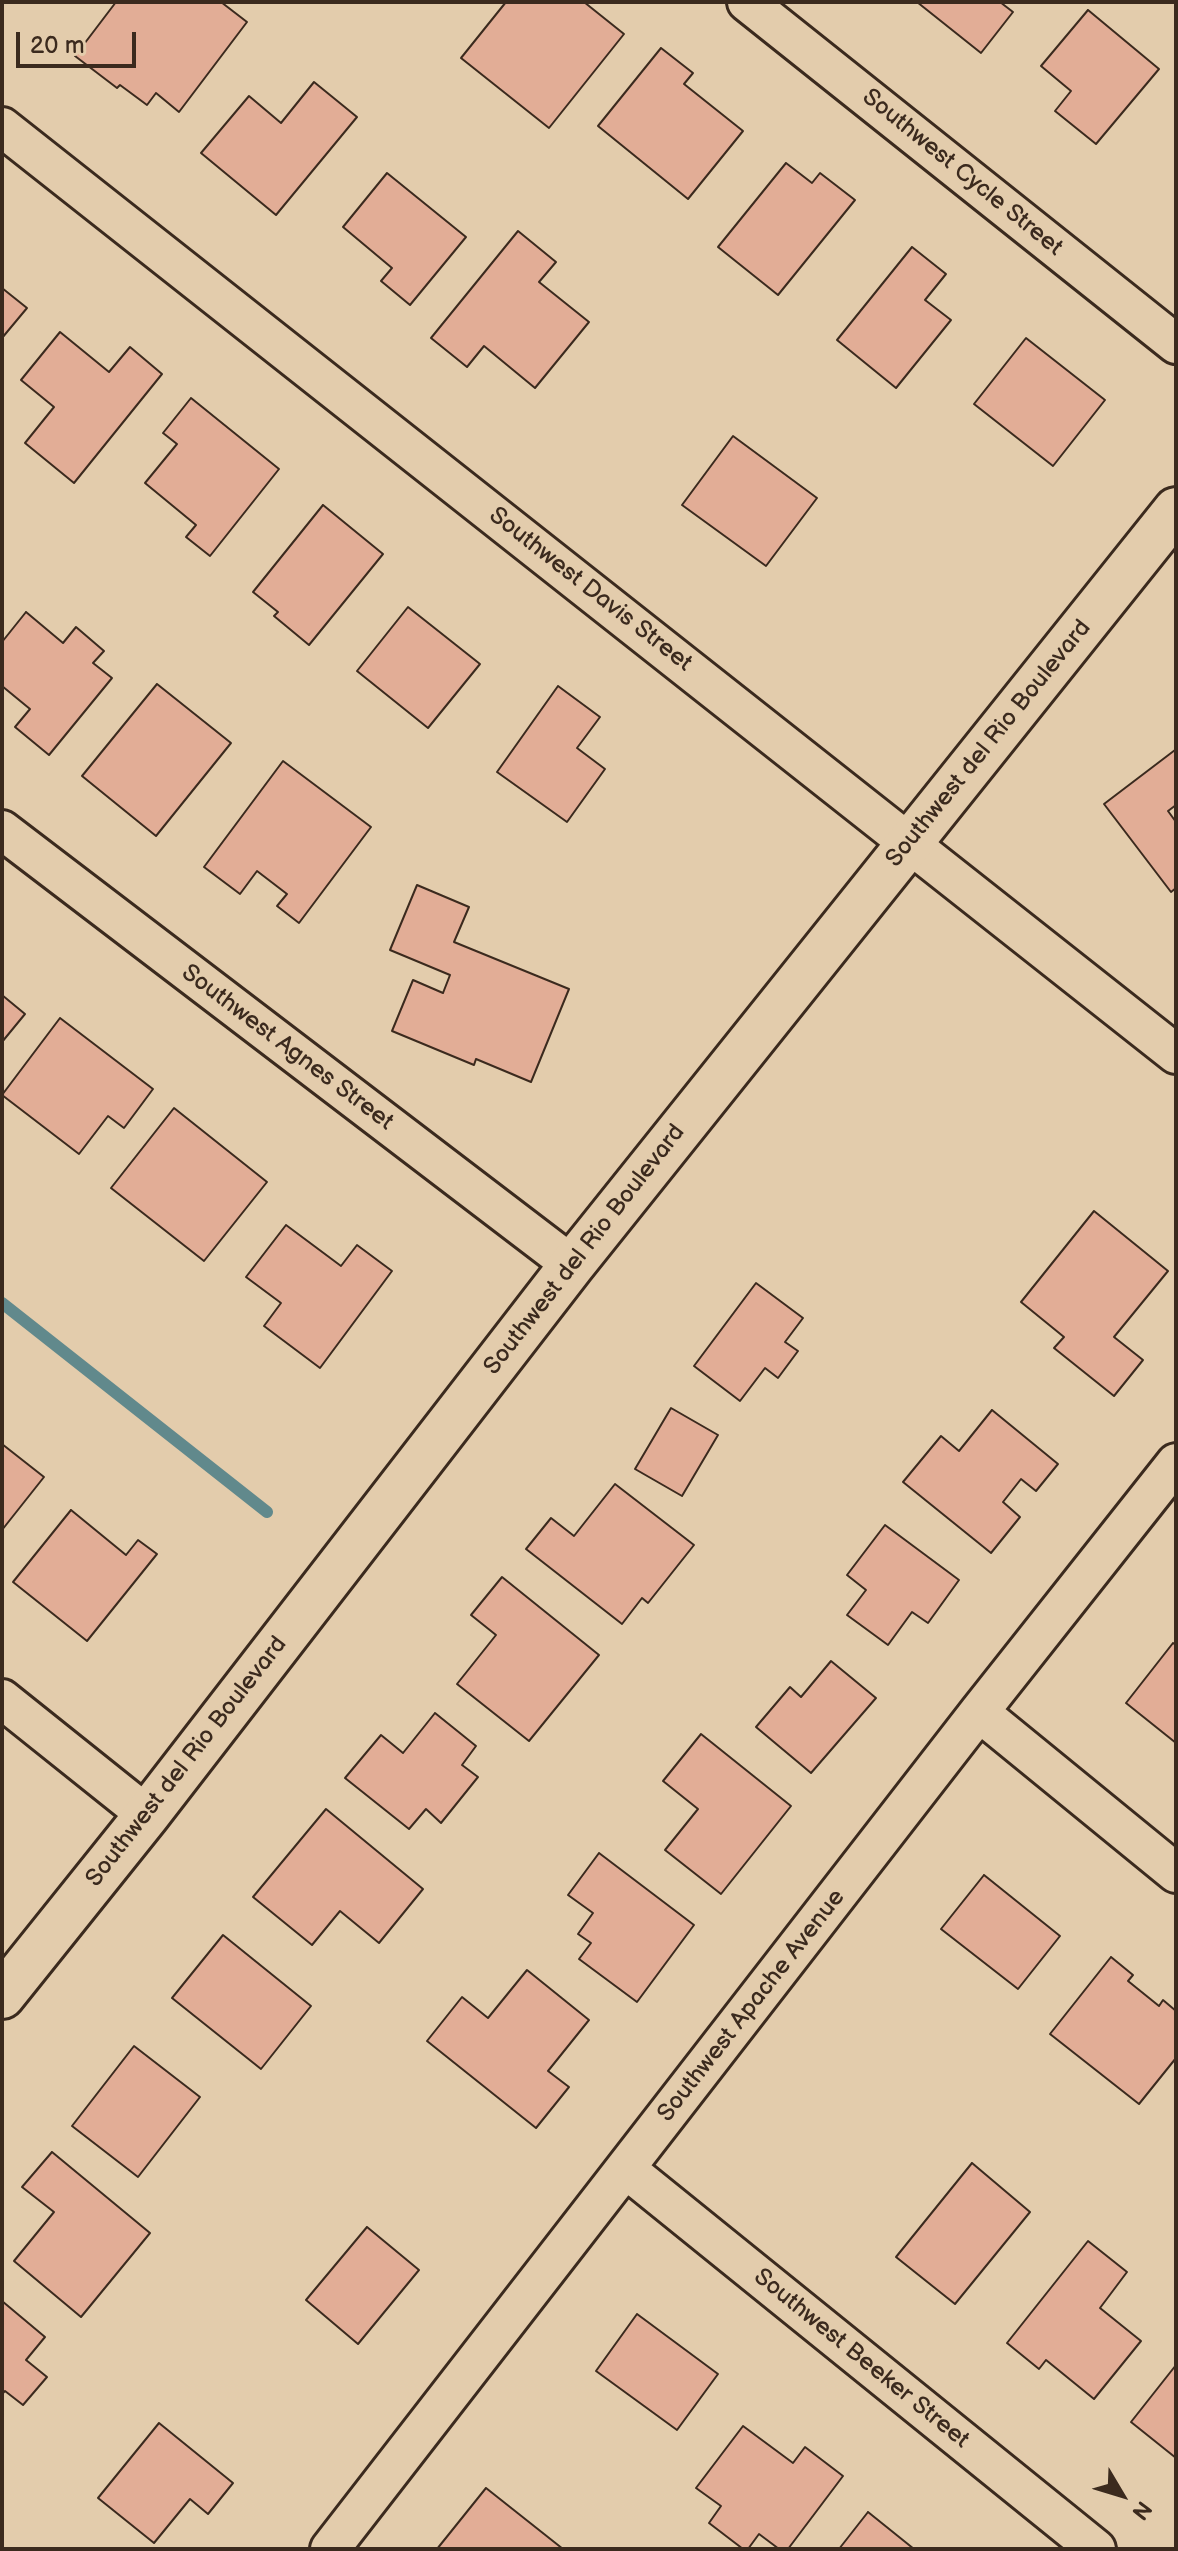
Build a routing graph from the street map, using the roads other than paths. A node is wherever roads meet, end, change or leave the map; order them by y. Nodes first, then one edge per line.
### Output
1 (747, 2) edge
2 (2, 127) edge
3 (1176, 344) edge
4 (1176, 510) edge
5 (2, 830) edge
6 (911, 842) junction
7 (1176, 1054) edge
8 (572, 1265) junction
9 (1176, 1463) edge
10 (2, 1699) edge
11 (979, 1712) junction
12 (147, 1815) junction
13 (1176, 1873) edge
14 (2, 1996) edge
15 (626, 2169) junction
16 (330, 2549) edge
17 (1096, 2549) edge

1 - 3 street, Southwest Cycle Street
2 - 6 street, Southwest Davis Street
4 - 6 street, Southwest del Rio Boulevard
5 - 8 street, Southwest Agnes Street
6 - 7 street, Southwest Davis Street
6 - 8 street, Southwest del Rio Boulevard
8 - 12 street, Southwest del Rio Boulevard
9 - 11 street, Southwest Apache Avenue
10 - 12 street
11 - 13 street
11 - 15 street, Southwest Apache Avenue
12 - 14 street, Southwest del Rio Boulevard
15 - 16 street, Southwest Apache Avenue
15 - 17 street, Southwest Beeker Street

